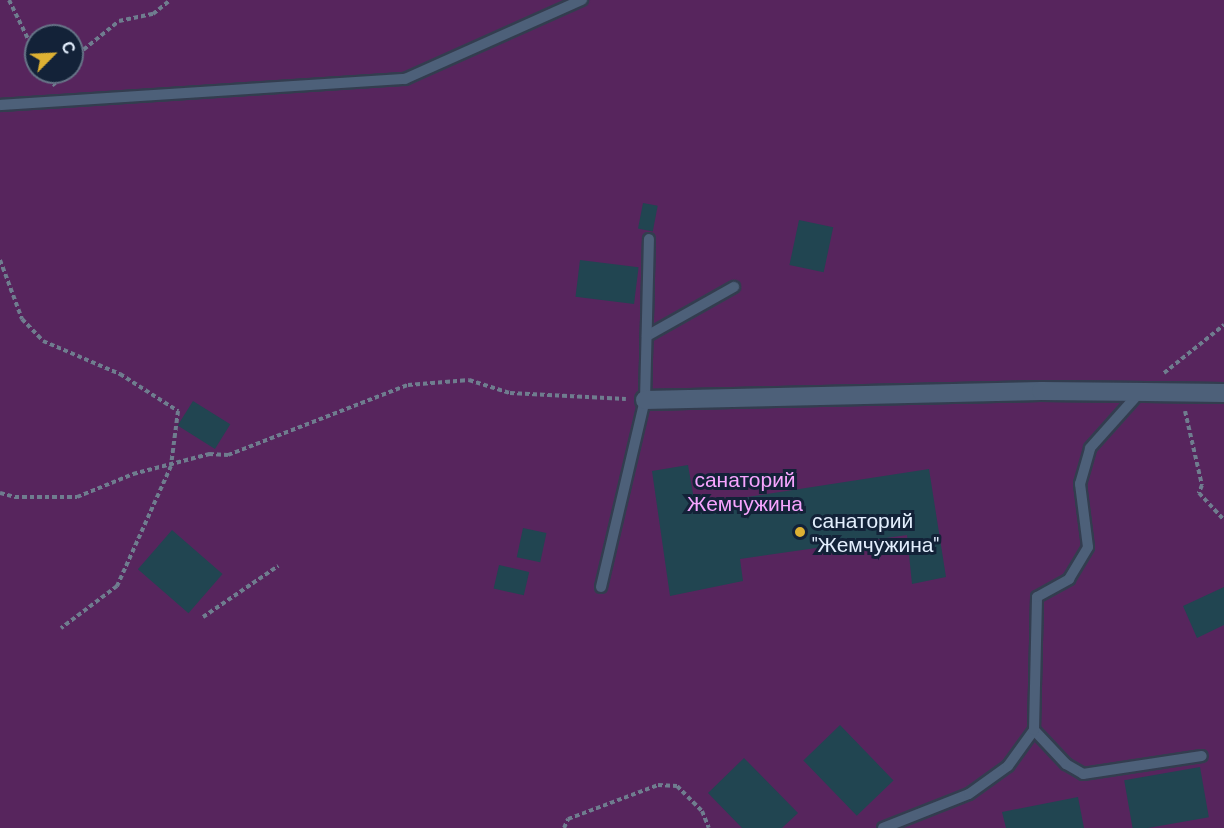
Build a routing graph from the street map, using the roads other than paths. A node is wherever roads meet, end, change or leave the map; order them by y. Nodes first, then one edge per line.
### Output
1 (582, 0) edge
2 (0, 105) edge
3 (649, 239) dead end
4 (734, 287) dead end
5 (647, 336) junction
6 (1140, 392) junction
7 (1224, 393) edge
8 (645, 400) junction
9 (601, 587) dead end
10 (1034, 730) junction
11 (1202, 756) dead end
12 (883, 828) edge

1 - 2 lane
3 - 5 lane
4 - 5 lane
5 - 8 lane
6 - 7 street
6 - 8 street
6 - 10 lane
8 - 9 lane
10 - 11 lane
10 - 12 lane

